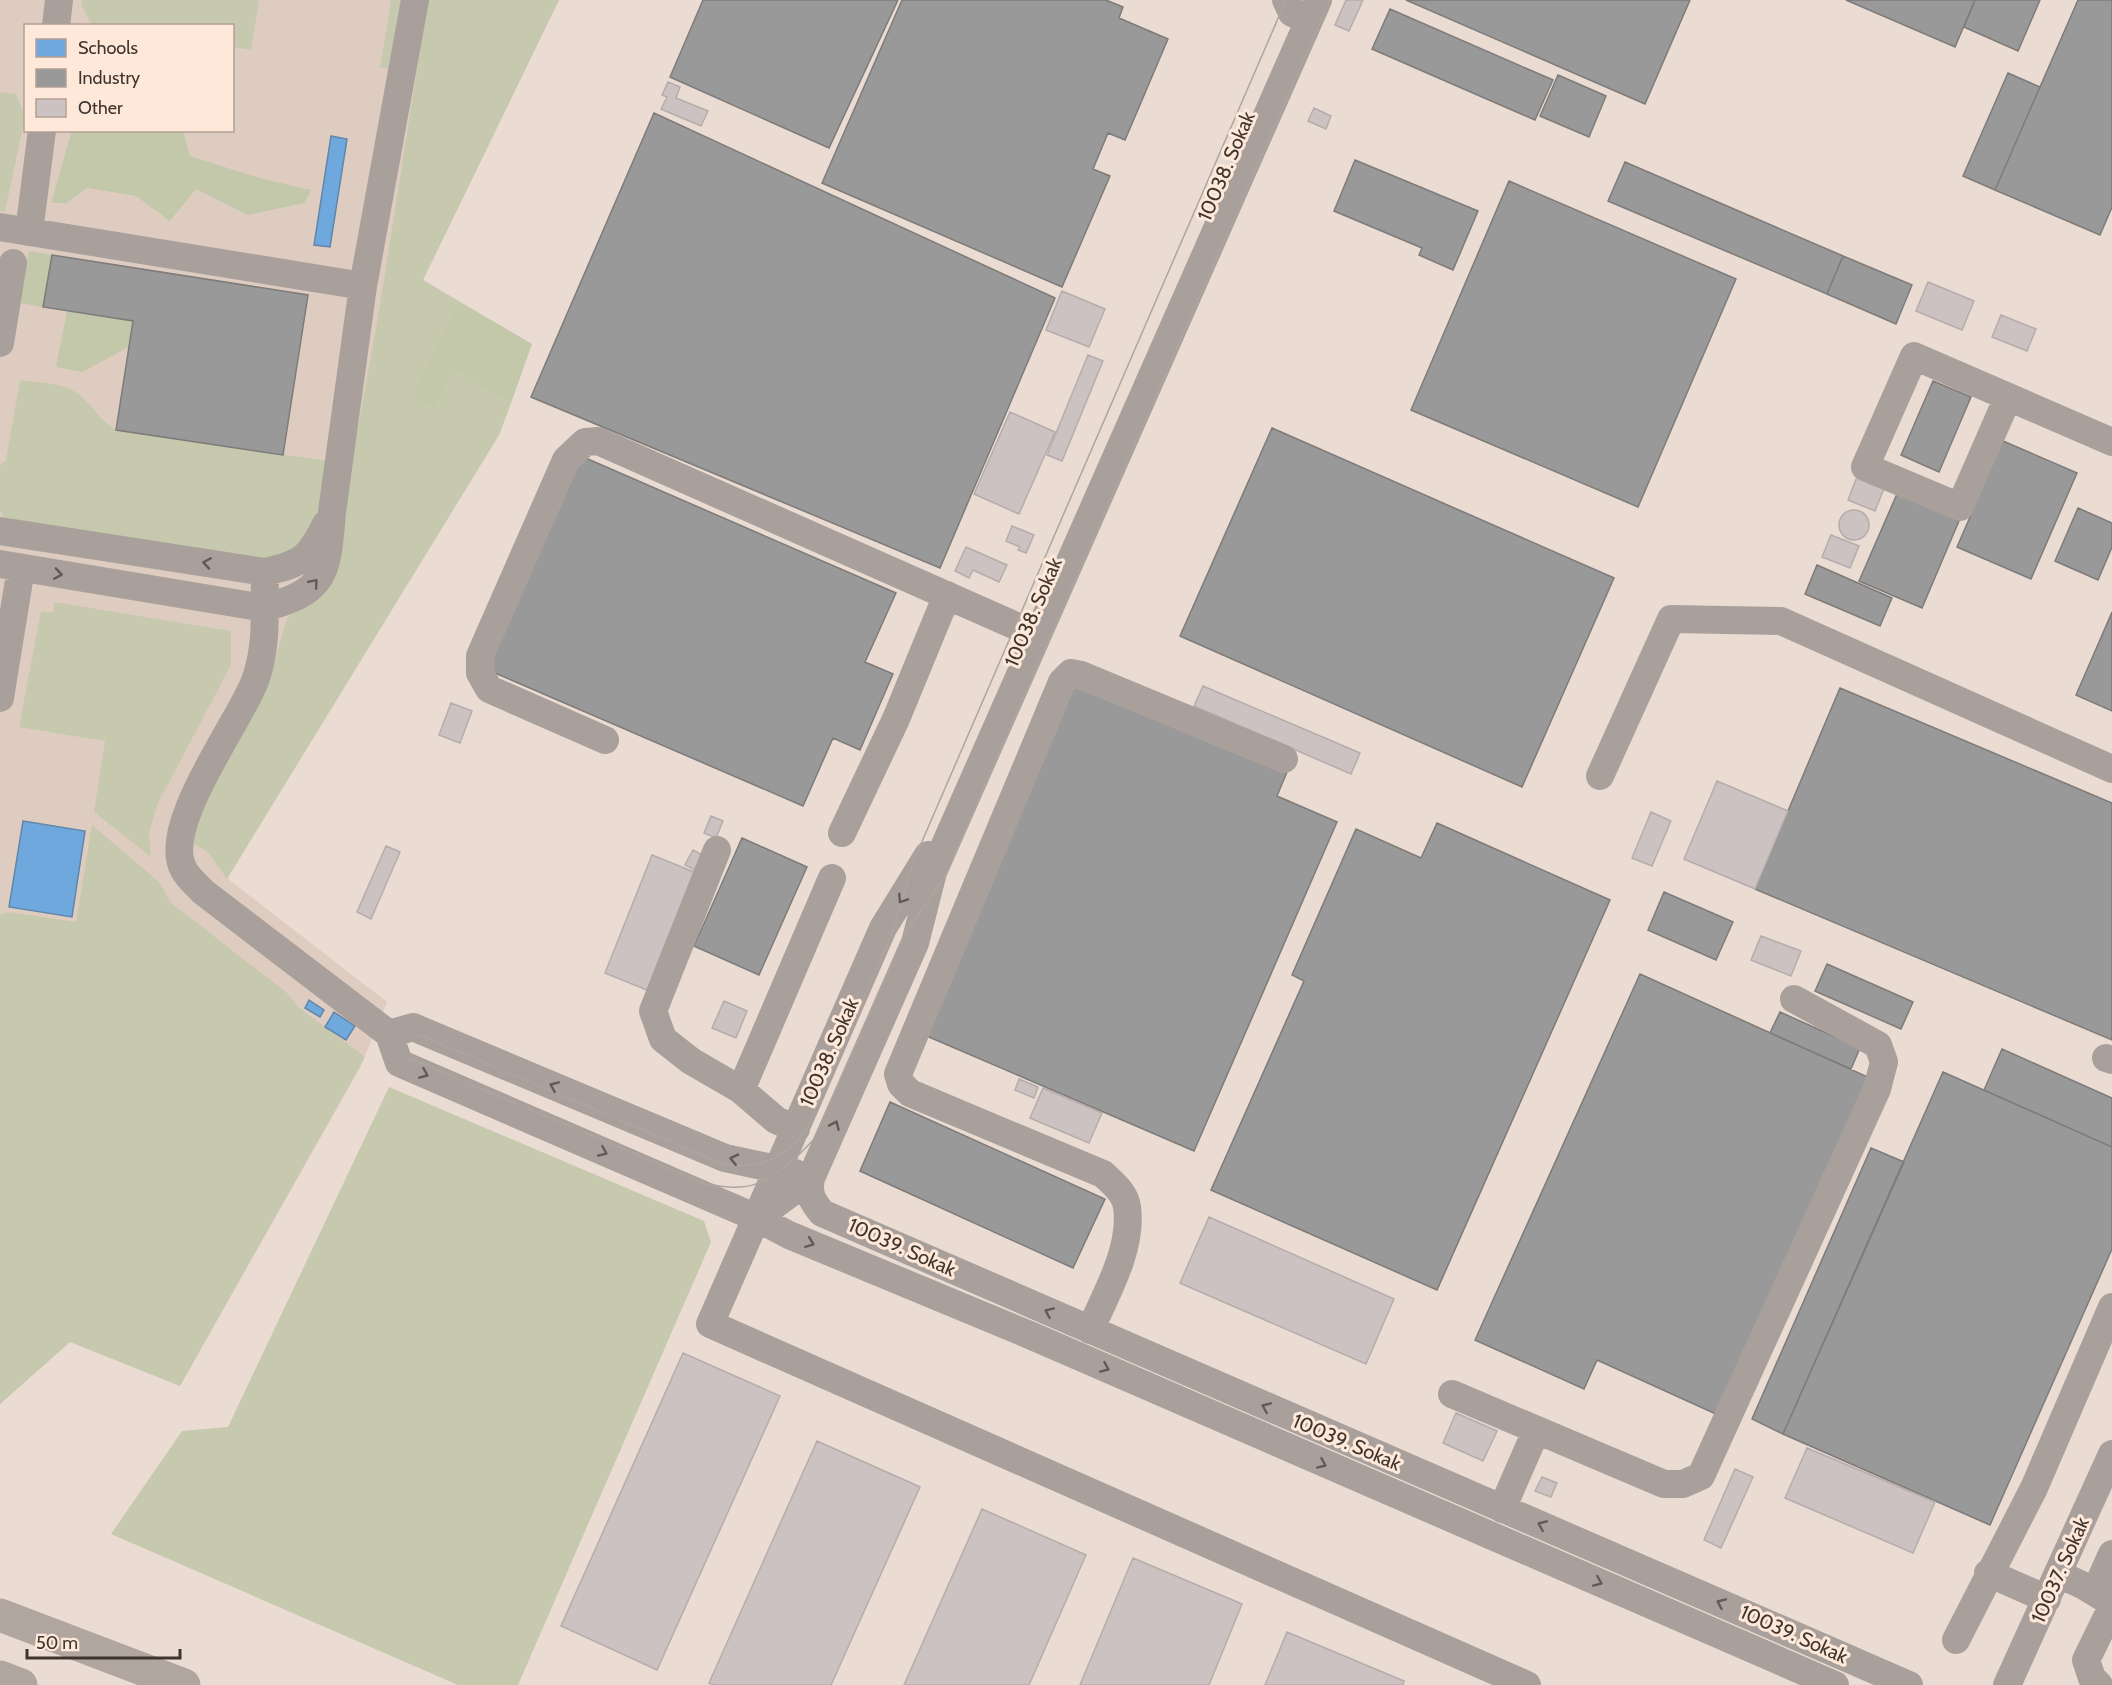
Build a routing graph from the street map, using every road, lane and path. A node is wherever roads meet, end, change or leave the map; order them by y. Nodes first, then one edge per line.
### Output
1 (59, 0) edge
2 (415, 0) edge
3 (1318, 0) edge
4 (1292, 4) edge
5 (56, 24) edge
6 (42, 132) edge
7 (0, 227) edge
8 (29, 232) junction
9 (13, 263) dead end
10 (363, 286) junction
11 (0, 343) edge
12 (2008, 397) junction
13 (2112, 442) edge
14 (332, 512) junction
15 (0, 531) edge
16 (10, 566) edge
17 (265, 572) junction
18 (947, 595) junction
19 (264, 608) junction
20 (7, 612) edge
21 (1025, 630) junction
22 (0, 698) edge
23 (604, 740) dead end
24 (1284, 759) dead end
25 (2112, 769) edge
26 (1600, 776) dead end
27 (842, 833) dead end
28 (717, 850) dead end
29 (832, 878) dead end
30 (1794, 999) dead end
31 (389, 1034) junction
32 (741, 1090) junction
33 (796, 1129) junction
34 (778, 1169) junction
35 (811, 1178) junction
36 (757, 1218) junction
37 (2112, 1307) edge
38 (1090, 1330) junction
39 (1452, 1394) dead end
40 (1536, 1431) junction
41 (2112, 1454) edge
42 (1502, 1509) junction
43 (2112, 1554) edge
44 (1988, 1573) junction
45 (2053, 1587) junction
46 (2106, 1601) edge
47 (0, 1615) edge
48 (1956, 1640) dead end
49 (0, 1677) edge
50 (21, 1685) edge
51 (184, 1685) edge
52 (1527, 1685) edge
53 (1835, 1685) edge
54 (1909, 1685) edge
55 (2007, 1685) edge
56 (2099, 1685) edge

1 - 5 street
2 - 10 street
35 -> 3 street, 10038. Sokak
4 - 21 street, 10038. Sokak
6 - 8 street
7 - 8 street
8 - 10 street
9 - 11 street
10 - 14 street
12 - 12 street
12 - 13 street
14 - 17 street
19 -> 14 street
17 -> 15 street
16 -> 19 street
16 - 20 street
17 - 19 street
18 - 21 street
18 - 23 street
18 - 27 street
19 - 31 street
20 - 22 street
21 -> 33 street, 10038. Sokak
24 - 38 street
25 - 26 street
28 - 32 street
29 - 32 street
30 - 40 street
34 -> 31 street
31 -> 36 street, 10039. Sokak
32 - 33 street
33 - 34 street, 10038. Sokak
34 - 35 street
34 - 36 street, 10038. Sokak
35 - 36 street
38 -> 35 street, 10039. Sokak
36 - 52 street, 10038. Sokak
36 -> 53 street, 10039. Sokak
37 - 44 street
42 -> 38 street, 10039. Sokak
39 - 40 street
40 - 42 street
41 - 45 street, 10037. Sokak
54 -> 42 street, 10039. Sokak
43 - 46 street
44 - 45 street
44 - 48 street
45 - 46 street
45 - 55 street, 10037. Sokak
46 - 56 street
47 - 51 highway
49 - 50 highway

